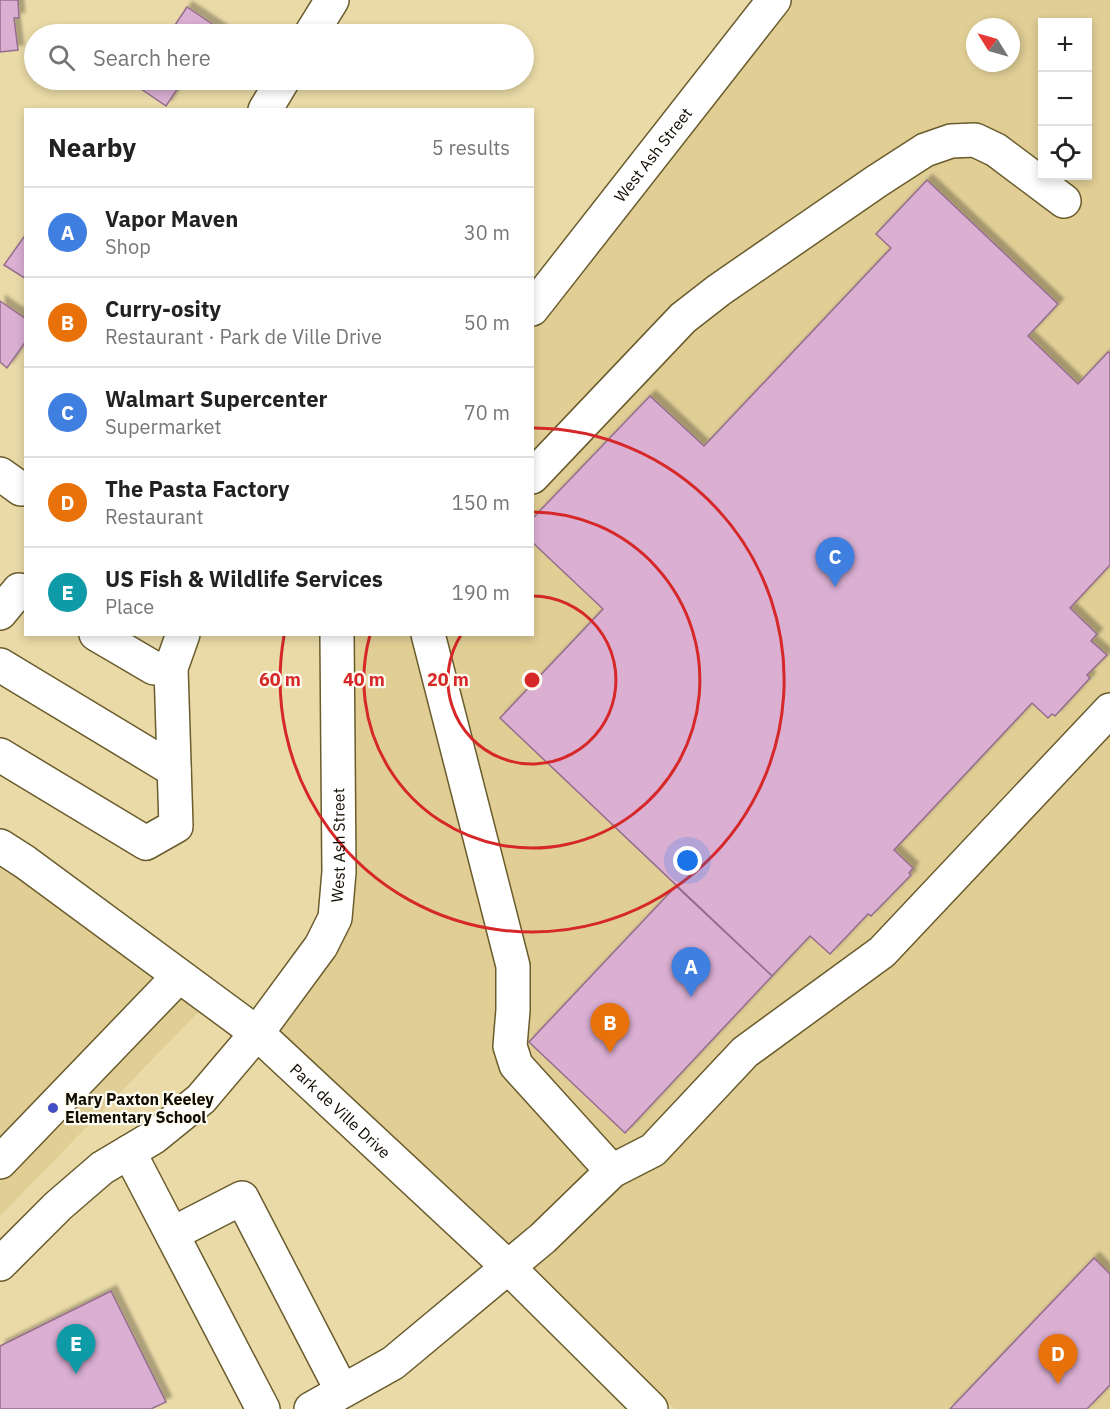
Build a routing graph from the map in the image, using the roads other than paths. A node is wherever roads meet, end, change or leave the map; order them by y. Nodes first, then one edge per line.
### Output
1 (332, 0) edge
2 (774, 0) edge
3 (317, 24) edge
4 (278, 90) edge
5 (266, 108) edge
6 (1064, 201) dead end
7 (534, 306) edge
8 (534, 475) edge
9 (24, 593) edge
10 (0, 614) edge
11 (99, 636) edge
12 (182, 636) edge
13 (337, 636) edge
14 (429, 636) edge
15 (0, 666) edge
16 (171, 668) junction
17 (1110, 710) edge
18 (0, 755) edge
19 (174, 770) junction
20 (0, 846) edge
21 (179, 976) junction
22 (256, 1033) junction
23 (129, 1152) junction
24 (0, 1162) edge
25 (612, 1172) junction
26 (172, 1234) junction
27 (0, 1264) edge
28 (507, 1266) junction
29 (342, 1392) junction
30 (263, 1409) edge
31 (311, 1409) edge
32 (651, 1409) edge

1 - 3 street
2 - 7 street, West Ash Street
4 - 5 street
6 - 8 street
9 - 10 street
11 - 16 street
12 - 16 street
13 - 22 street, West Ash Street
14 - 25 street
15 - 19 street
16 - 19 street
17 - 25 street
18 - 19 street
20 - 21 street, Park de Ville Drive
21 - 22 street, Park de Ville Drive
21 - 24 street
22 - 23 street, West Ash Street
22 - 28 street, Park de Ville Drive
23 - 26 street
23 - 27 street, West Ash Street
25 - 28 street
26 - 29 street
26 - 30 street
28 - 29 street
28 - 32 street, Park de Ville Drive
29 - 31 street

